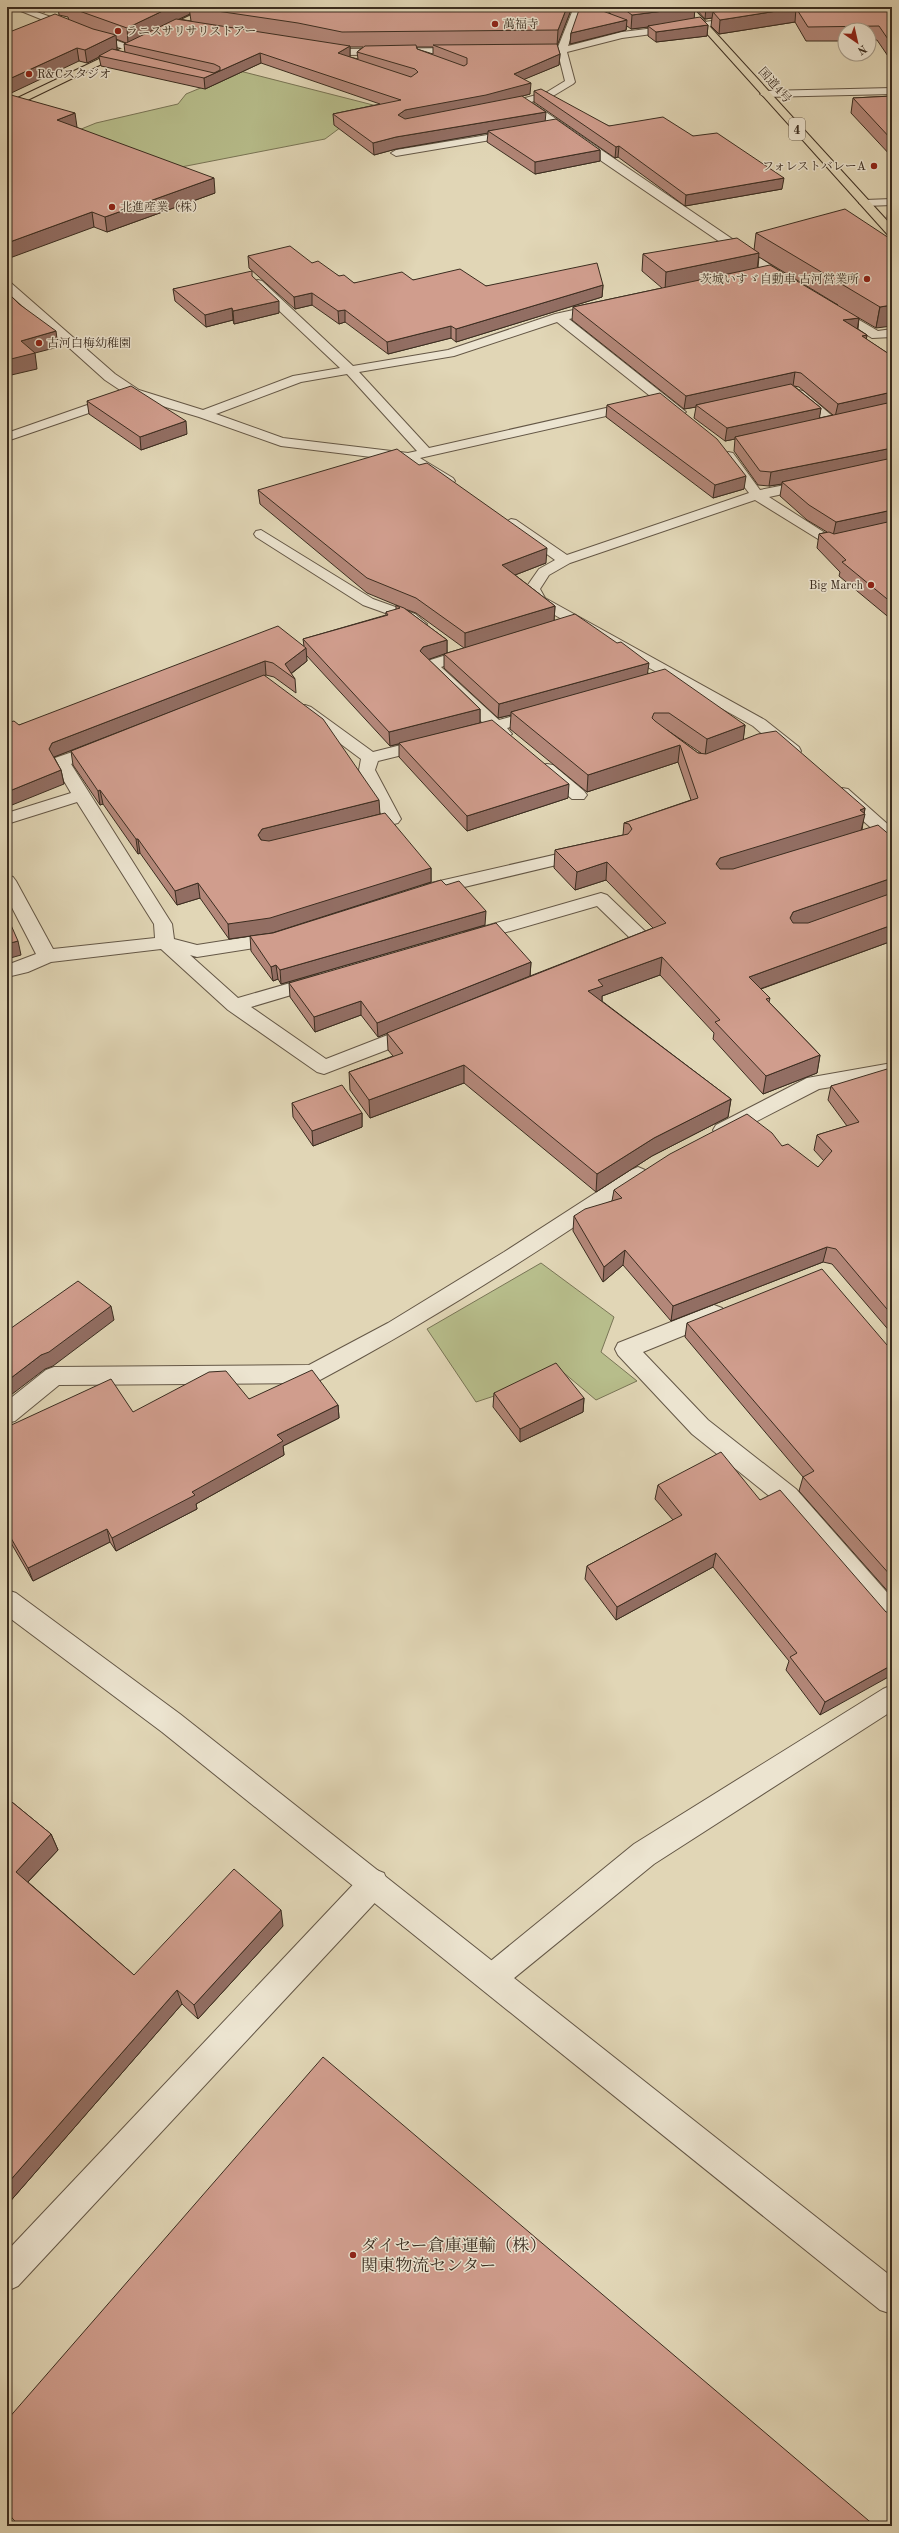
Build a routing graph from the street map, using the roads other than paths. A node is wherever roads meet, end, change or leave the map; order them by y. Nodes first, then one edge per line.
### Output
1 (19, 7) edge
2 (215, 7) edge
3 (578, 7) edge
4 (687, 7) edge
5 (56, 12) dead end
6 (42, 17) junction
7 (755, 17) dead end
8 (703, 24) junction
9 (178, 26) junction
10 (194, 27) edge
11 (313, 46) edge
12 (132, 48) junction
13 (516, 50) edge
14 (562, 50) junction
15 (470, 51) edge
16 (369, 52) junction
17 (409, 52) junction
18 (114, 56) junction
19 (130, 59) edge
20 (436, 62) edge
21 (346, 63) edge
22 (892, 91) edge
23 (765, 94) junction
24 (524, 102) junction
25 (509, 105) edge
26 (7, 107) edge
27 (559, 125) junction
28 (544, 128) edge
29 (528, 131) edge
30 (396, 154) edge
31 (892, 202) edge
32 (865, 203) junction
33 (892, 233) edge
34 (771, 272) junction
35 (756, 276) edge
36 (258, 284) edge
37 (7, 286) edge
38 (798, 288) edge
39 (819, 300) edge
40 (616, 305) edge
41 (559, 317) junction
42 (892, 332) edge
43 (351, 371) junction
44 (786, 392) edge
45 (134, 393) junction
46 (663, 399) junction
47 (204, 414) junction
48 (686, 416) edge
49 (847, 420) edge
50 (832, 423) junction
51 (818, 427) edge
52 (7, 437) edge
53 (737, 445) edge
54 (426, 453) junction
55 (408, 457) junction
56 (825, 480) edge
57 (460, 489) edge
58 (757, 495) junction
59 (499, 515) edge
60 (892, 529) edge
61 (261, 534) dead end
62 (564, 560) junction
63 (575, 621) junction
64 (553, 628) edge
65 (485, 648) edge
66 (462, 655) junction
67 (673, 676) junction
68 (651, 682) edge
69 (291, 699) edge
70 (554, 710) edge
71 (495, 726) junction
72 (113, 742) edge
73 (519, 746) edge
74 (370, 758) junction
75 (536, 760) edge
76 (805, 761) edge
77 (828, 781) edge
78 (82, 795) junction
79 (578, 795) dead end
80 (7, 819) edge
81 (346, 830) edge
82 (888, 834) edge
83 (863, 838) edge
84 (598, 850) edge
85 (7, 882) edge
86 (413, 895) edge
87 (294, 934) edge
88 (456, 941) edge
89 (165, 943) junction
90 (606, 955) edge
91 (47, 956) junction
92 (7, 971) edge
93 (334, 976) edge
94 (235, 1005) junction
95 (435, 1023) edge
96 (892, 1070) edge
97 (702, 1140) edge
98 (654, 1166) edge
99 (735, 1306) edge
100 (7, 1414) edge
101 (7, 1600) edge
102 (892, 1616) edge
103 (892, 1697) edge
104 (374, 1883) junction
105 (492, 1978) junction
106 (7, 2275) edge
107 (892, 2298) edge

1 - 6 street
2 - 9 main road
3 - 14 street
4 - 8 main road, 国道4号 / 4
5 - 6 street
6 - 12 street
7 - 8 street
8 - 14 street
8 - 23 main road, 国道4号 / 4
9 - 10 street
9 - 12 main road
11 - 16 street
12 - 18 main road
13 - 14 street
14 - 24 street
15 - 17 street
16 - 17 street
16 - 21 street
17 - 20 street
18 - 19 street
18 - 26 main road
22 - 23 street
23 - 32 main road, 国道4号 / 4
24 - 25 street
24 - 27 street
27 - 28 street
27 - 34 street
29 - 30 street
31 - 32 street
32 - 33 main road, 国道4号 / 4
34 - 35 street
34 - 38 street
36 - 43 street
37 - 45 street
39 - 42 street
40 - 41 street
41 - 43 street
41 - 46 street
43 - 47 street
43 - 54 street
44 - 50 street
45 - 47 street
45 - 52 street
46 - 48 street
46 - 54 street
47 - 55 street
49 - 50 street
50 - 51 street
53 - 58 street
54 - 55 street
55 - 57 street
56 - 58 street
58 - 60 street
58 - 62 street
59 - 62 street
61 - 66 street
62 - 63 street
63 - 64 street
63 - 67 street
65 - 66 street
66 - 71 street
67 - 68 street
67 - 76 street
69 - 74 street
70 - 71 street
71 - 73 street
71 - 74 street
72 - 78 street
74 - 81 street
75 - 79 street
77 - 82 street
78 - 80 street
78 - 89 street
82 - 83 street
84 - 86 street
85 - 91 street
87 - 89 street
88 - 90 street
89 - 91 street
89 - 94 street
91 - 92 street
93 - 94 street
94 - 95 street
96 - 97 street
98 - 100 street
99 - 102 street
101 - 104 street
103 - 105 street
104 - 105 street
104 - 106 street
105 - 107 street

